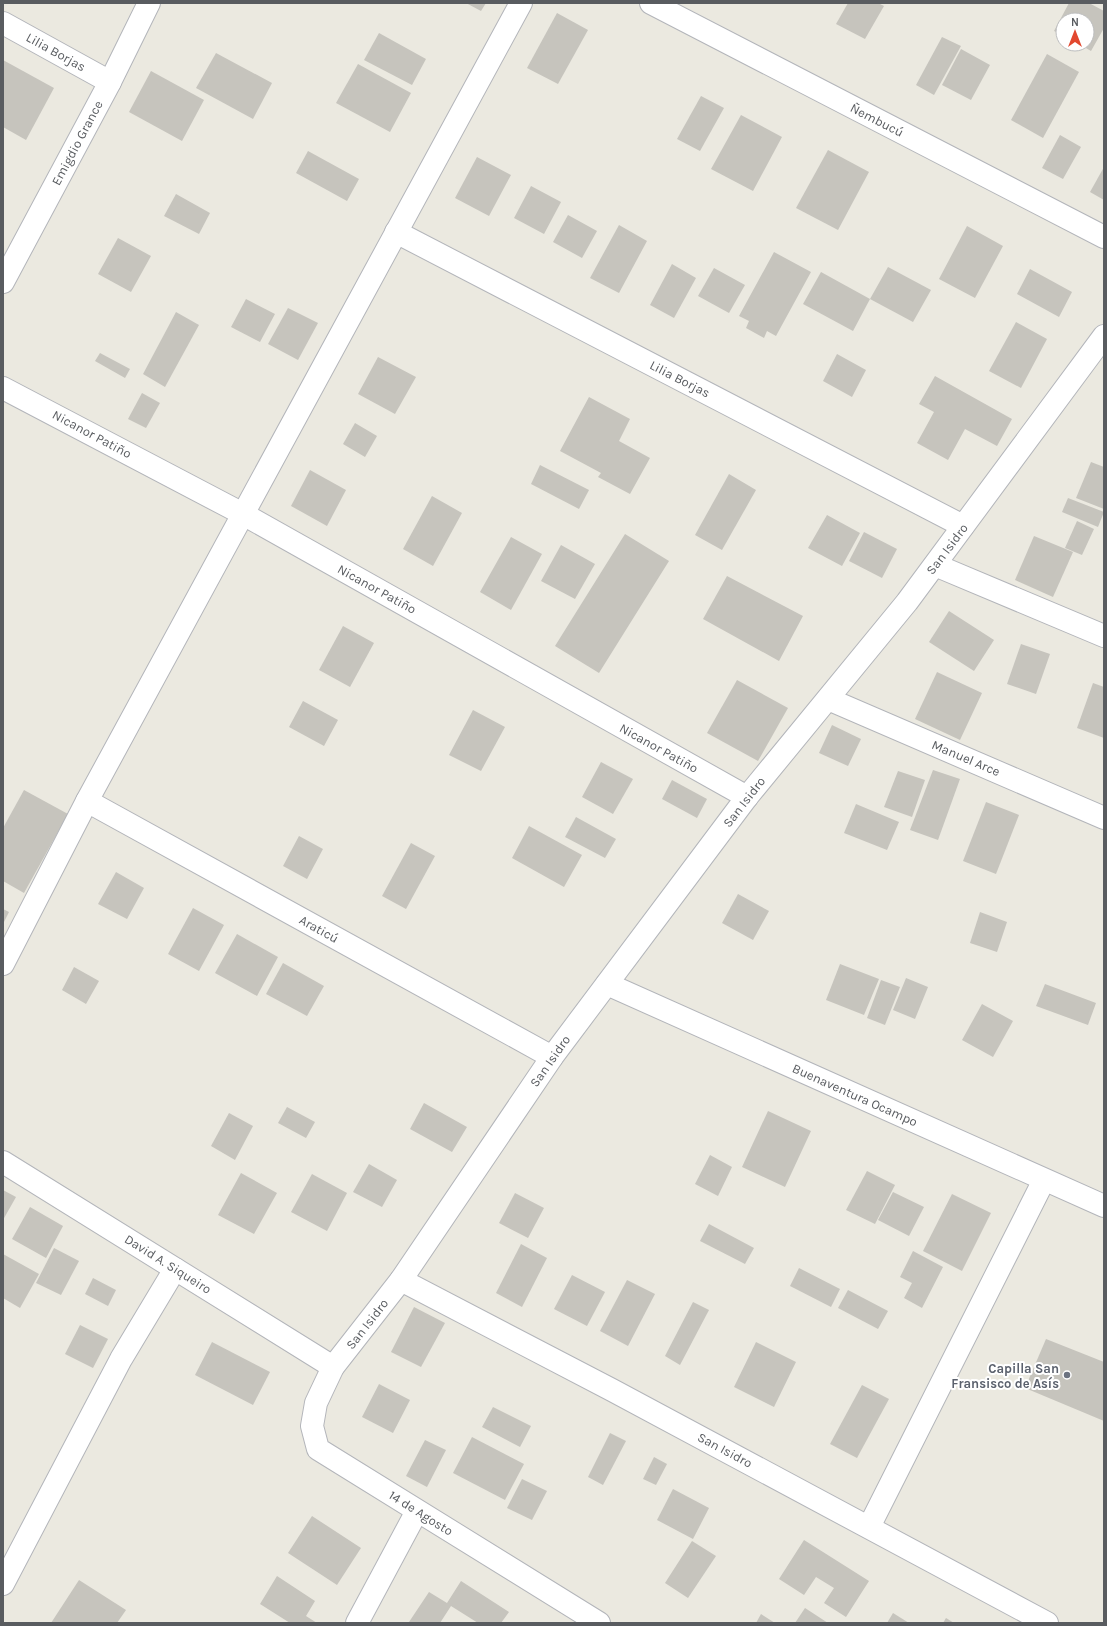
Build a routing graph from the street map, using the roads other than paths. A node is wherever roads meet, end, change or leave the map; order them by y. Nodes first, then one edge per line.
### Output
1 (149, 3) edge
2 (521, 3) edge
3 (651, 3) edge
4 (3, 23) edge
5 (110, 82) junction
6 (396, 232) junction
7 (1104, 237) edge
8 (3, 282) edge
9 (1104, 336) edge
10 (3, 388) edge
11 (243, 514) junction
12 (963, 526) junction
13 (935, 565) junction
14 (1104, 636) edge
15 (828, 699) junction
16 (747, 797) junction
17 (87, 801) junction
18 (1104, 818) edge
19 (3, 964) edge
20 (607, 984) junction
21 (552, 1057) junction
22 (3, 1162) edge
23 (1044, 1180) junction
24 (1104, 1206) edge
25 (175, 1268) junction
26 (401, 1280) junction
27 (332, 1367) junction
28 (418, 1511) junction
29 (869, 1527) junction
30 (3, 1584) edge
31 (357, 1623) edge
32 (599, 1623) edge
33 (1047, 1623) edge

1 - 5 street, Emigdio Grance
2 - 6 street
3 - 7 street, Ñembucú
4 - 5 street, Lilia Borjas
5 - 8 street, Emigdio Grance
6 - 11 street
6 - 12 street, Lilia Borjas
9 - 12 street, San Isidro
10 - 11 street, Nicanor Patiño
11 - 16 street, Nicanor Patiño
11 - 17 street
12 - 13 street, San Isidro
13 - 14 street
13 - 15 street, San Isidro
15 - 16 street, San Isidro
15 - 18 street, Manuel Arce
16 - 20 street, San Isidro
17 - 19 street
17 - 21 street, Araticú
20 - 21 street, San Isidro
20 - 23 street, Buenaventura Ocampo
21 - 26 street, San Isidro
22 - 25 street, David A. Siqueiro
23 - 24 street, Buenaventura Ocampo
23 - 29 street
25 - 27 street, David A. Siqueiro
25 - 30 street
26 - 27 street, San Isidro
26 - 29 street, San Isidro
27 - 28 street, 14 de Agosto
28 - 31 street
28 - 32 street, 14 de Agosto
29 - 33 street, San Isidro

